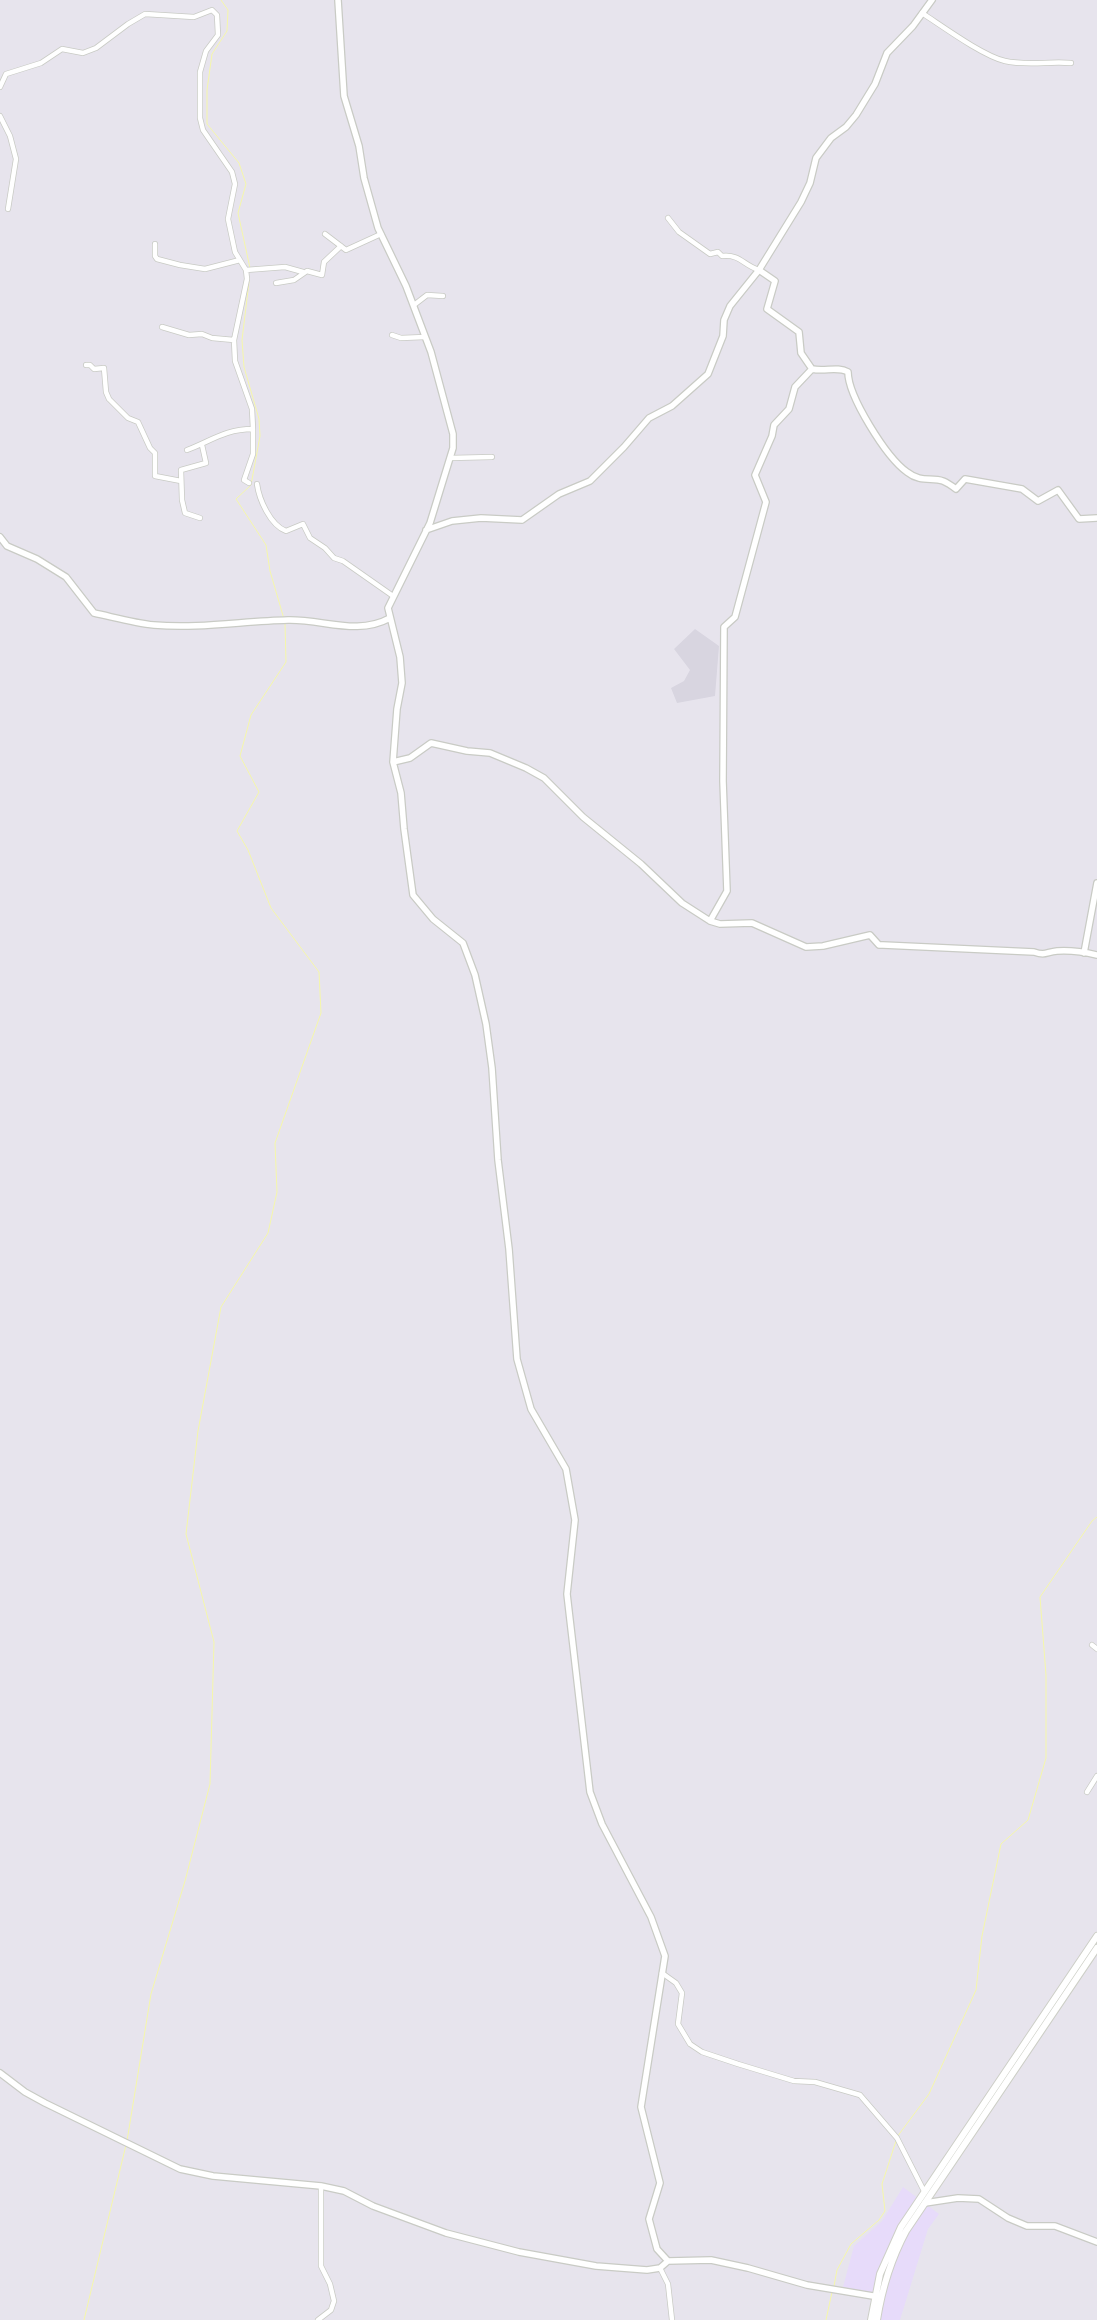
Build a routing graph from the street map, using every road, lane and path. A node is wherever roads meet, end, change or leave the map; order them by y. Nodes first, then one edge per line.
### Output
1 (338, 0) edge
2 (932, 0) edge
3 (922, 14) junction
4 (1070, 63) dead end
5 (0, 87) edge
6 (0, 116) edge
7 (8, 209) dead end
8 (668, 218) dead end
9 (325, 234) dead end
10 (381, 234) junction
11 (155, 244) dead end
12 (341, 246) junction
13 (240, 260) junction
14 (247, 269) junction
15 (759, 270) junction
16 (303, 272) junction
17 (276, 283) dead end
18 (443, 296) dead end
19 (414, 305) junction
20 (162, 327) dead end
21 (392, 335) dead end
22 (425, 336) junction
23 (234, 340) junction
24 (86, 365) dead end
25 (812, 369) junction
26 (254, 429) junction
27 (202, 445) junction
28 (186, 450) dead end
29 (492, 457) dead end
30 (450, 458) junction
31 (181, 481) junction
32 (249, 483) dead end
33 (257, 484) dead end
34 (200, 518) dead end
35 (1097, 518) edge
36 (426, 530) junction
37 (0, 537) edge
38 (394, 596) junction
39 (390, 618) junction
40 (393, 762) junction
41 (1097, 883) edge
42 (710, 921) junction
43 (1084, 953) junction
44 (1097, 955) edge
45 (1092, 1645) dead end
46 (1097, 1649) edge
47 (1097, 1776) edge
48 (1087, 1792) dead end
49 (1097, 1936) edge
50 (1097, 1948) edge
51 (662, 1973) junction
52 (0, 2073) edge
53 (321, 2186) junction
54 (924, 2192) junction
55 (922, 2201) junction
56 (1097, 2242) edge
57 (668, 2261) junction
58 (660, 2268) junction
59 (877, 2297) junction
60 (318, 2320) edge
61 (672, 2320) edge
62 (871, 2320) edge
63 (877, 2320) edge

1 - 10 street
2 - 3 street
3 - 4 street
3 - 15 street
5 - 13 street
6 - 7 street
8 - 15 street
9 - 12 street
10 - 12 street
10 - 19 street
11 - 13 street
12 - 16 street
13 - 14 street
14 - 16 street
14 - 23 street
15 - 25 street
15 - 36 street
16 - 17 street
18 - 19 street
19 - 22 street
20 - 23 street
21 - 22 street
22 - 30 street
23 - 26 street
24 - 31 street
25 - 35 street
25 - 42 street
26 - 27 street
26 - 32 street
27 - 28 street
27 - 31 street
29 - 30 street
30 - 36 street
31 - 34 street
33 - 38 street
36 - 38 street
37 - 39 street
38 - 39 street
39 - 40 street
40 - 42 street
40 - 51 street
41 - 43 street
42 - 43 street
43 - 44 street
45 - 46 street
47 - 48 street
49 - 54 main road
50 - 55 main road
51 - 54 street
51 - 57 street
52 - 53 street
53 - 58 street
53 - 60 street
54 - 55 main road
55 - 56 street
55 - 59 main road
57 - 58 street
57 - 59 street
58 - 61 street
59 - 62 main road
59 - 63 main road

